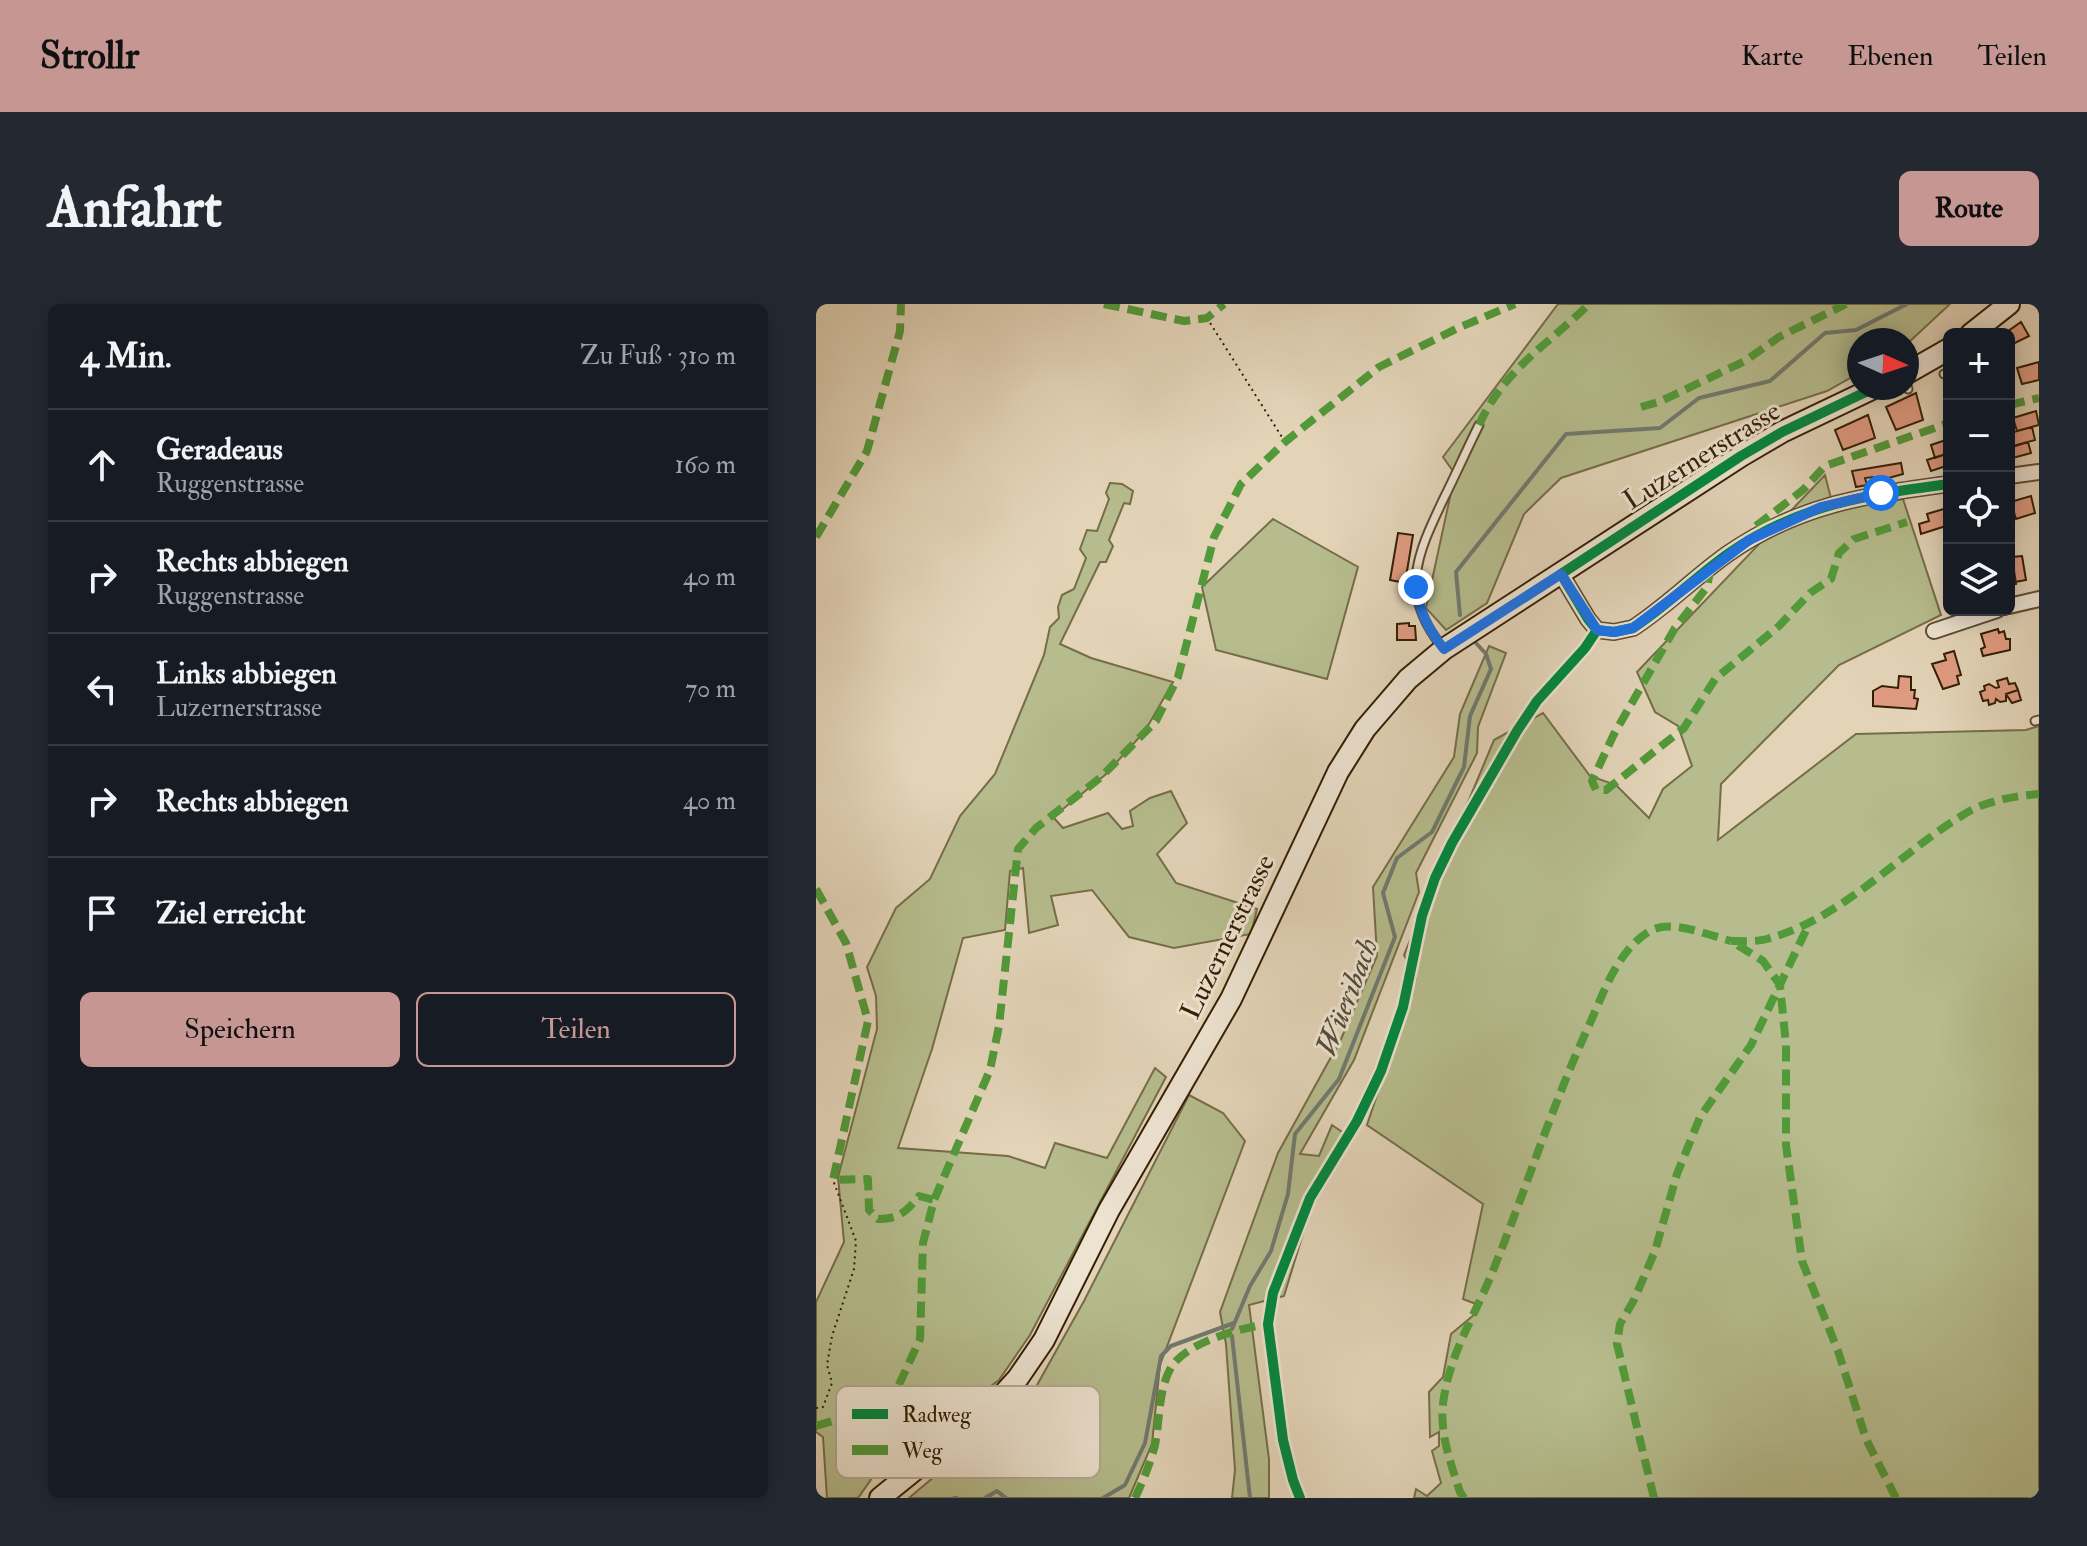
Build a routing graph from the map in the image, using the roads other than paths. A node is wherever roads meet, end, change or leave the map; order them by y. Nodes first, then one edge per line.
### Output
1 (2009, 304) edge
2 (1979, 328) edge
3 (1943, 354) edge
4 (1919, 373) edge
5 (1848, 400) edge
6 (1479, 425) dead end
7 (2039, 472) edge
8 (2015, 475) edge
9 (1943, 485) edge
10 (1561, 574) junction
11 (2039, 599) edge
12 (2015, 605) edge
13 (1979, 616) edge
14 (1934, 631) dead end
15 (1444, 649) junction
16 (1011, 1386) edge
17 (905, 1478) edge
18 (880, 1498) edge

1 - 2 main road
3 - 4 main road
5 - 10 main road, Luzernerstrasse
6 - 15 lane
7 - 8 street
9 - 10 street
10 - 15 main road, Luzernerstrasse
11 - 12 street
13 - 14 street
15 - 16 main road, Luzernerstrasse
17 - 18 main road, Luzernerstrasse

